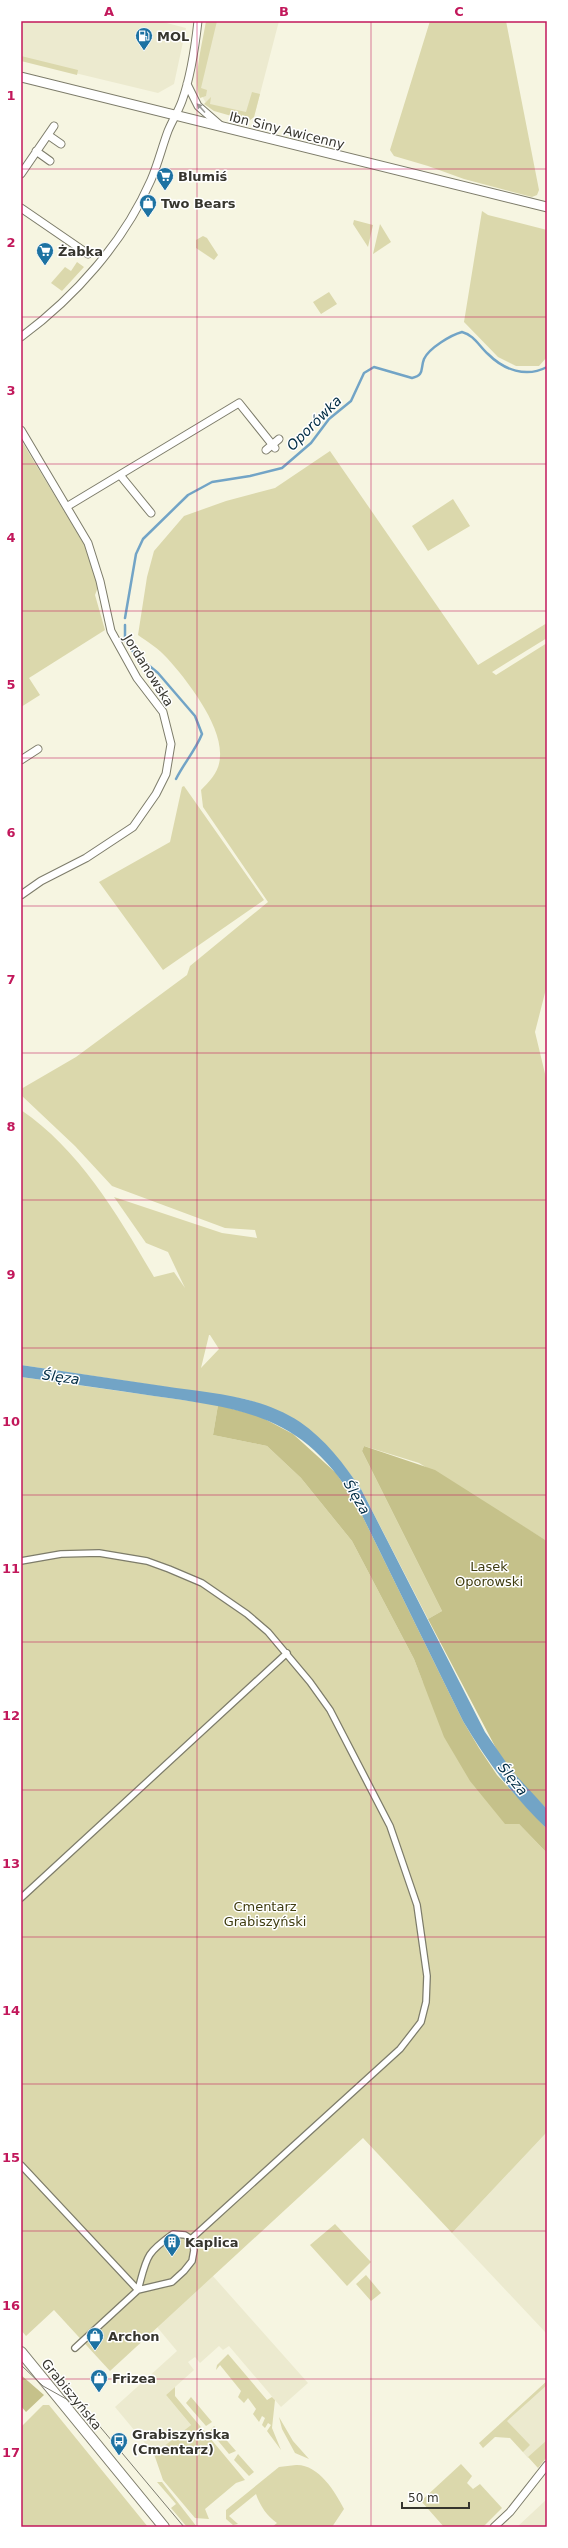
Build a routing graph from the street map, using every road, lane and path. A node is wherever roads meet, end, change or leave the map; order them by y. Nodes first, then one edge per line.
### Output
1 (198, 21) edge
2 (21, 77) edge
3 (187, 83) junction
4 (177, 116) junction
5 (54, 126) dead end
6 (223, 127) junction
7 (48, 134) junction
8 (61, 144) dead end
9 (36, 151) junction
10 (50, 161) dead end
11 (21, 174) edge
12 (547, 207) edge
13 (21, 208) edge
14 (88, 254) dead end
15 (21, 337) edge
16 (21, 430) edge
17 (279, 439) dead end
18 (274, 446) junction
19 (266, 450) dead end
20 (120, 475) junction
21 (68, 506) junction
22 (151, 513) dead end
23 (38, 749) dead end
24 (21, 760) edge
25 (21, 895) edge
26 (21, 1561) edge
27 (287, 1653) junction
28 (21, 1898) edge
29 (21, 2165) edge
30 (191, 2239) junction
31 (138, 2290) junction
32 (75, 2348) dead end
33 (21, 2352) edge
34 (547, 2465) edge
35 (164, 2527) edge
36 (494, 2527) edge

1 - 3 street
2 - 4 street, Ibn Siny Awicenny
3 - 4 street
6 -> 3 street
4 - 6 street, Ibn Siny Awicenny
4 - 15 street
5 - 7 street
6 - 12 street, Ibn Siny Awicenny
7 - 8 street
7 - 9 street
9 - 10 street
9 - 11 street
13 - 14 street
16 - 21 street, Jordanowska
17 - 18 street
18 - 19 street
18 - 20 street
20 - 21 street
20 - 22 street
21 - 25 street, Jordanowska
23 - 24 street
26 - 27 street
27 - 28 street
27 - 30 street
29 - 31 street
30 - 31 street
30 - 31 street
31 - 32 street
33 - 35 main road, Grabiszyńska
34 - 36 street

